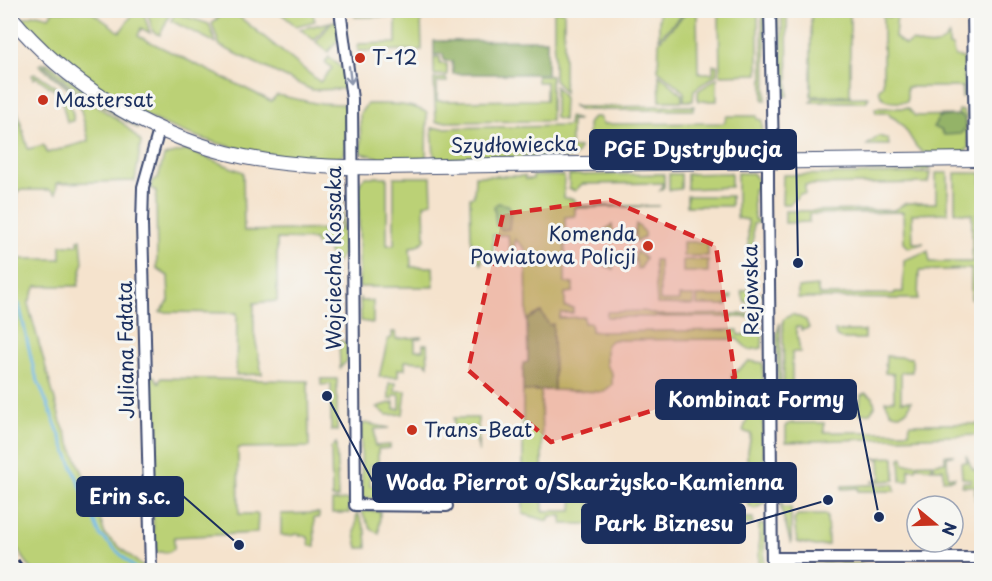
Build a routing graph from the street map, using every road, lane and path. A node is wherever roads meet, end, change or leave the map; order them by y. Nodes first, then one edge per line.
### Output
1 (340, 10) edge
2 (770, 10) edge
3 (974, 10) edge
4 (10, 16) edge
5 (159, 130) junction
6 (978, 159) edge
7 (770, 161) junction
8 (351, 166) junction
9 (447, 506) dead end
10 (772, 558) junction
11 (981, 558) edge
12 (151, 570) edge
13 (772, 570) edge

1 -> 8 street, Wojciecha Kossaka
2 - 7 street, Rejowska
3 - 6 street
4 - 5 street, Szydłowiecka
5 - 8 street, Szydłowiecka
5 - 12 street, Juliana Fałata
6 - 7 street, Szydłowiecka
7 - 8 street, Szydłowiecka
7 - 10 street, Rejowska
8 - 9 street, Wojciecha Kossaka
10 - 11 street
10 - 13 street, Rejowska

